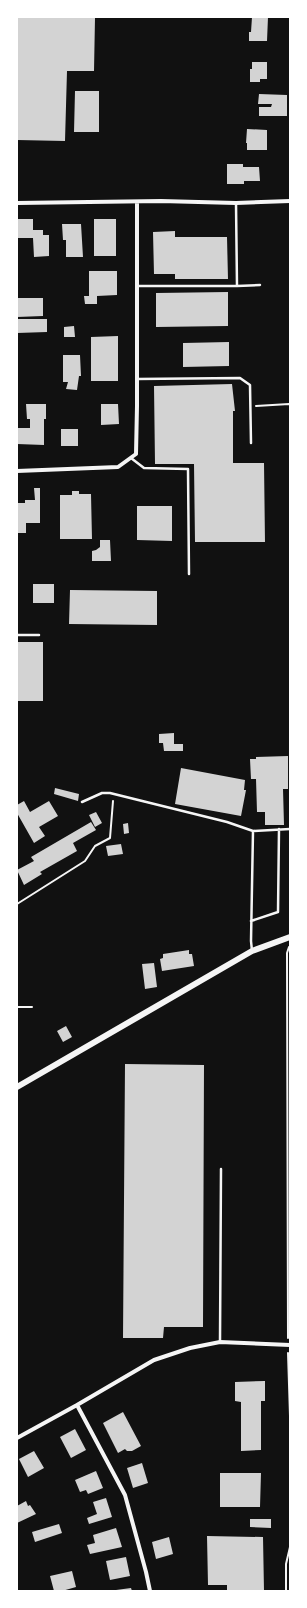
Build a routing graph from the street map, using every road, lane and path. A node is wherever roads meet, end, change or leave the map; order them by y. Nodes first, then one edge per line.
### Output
1 (290, 201) edge
2 (137, 202) junction
3 (17, 203) edge
4 (236, 203) junction
5 (290, 244) edge
6 (260, 285) dead end
7 (137, 286) junction
8 (237, 286) junction
9 (137, 379) junction
10 (289, 404) edge
11 (250, 406) junction
12 (250, 443) dead end
13 (131, 458) junction
14 (17, 471) edge
15 (290, 508) edge
16 (189, 574) dead end
17 (17, 635) edge
18 (39, 635) dead end
19 (112, 794) junction
20 (82, 802) dead end
21 (290, 829) edge
22 (279, 830) junction
23 (253, 831) junction
24 (17, 904) edge
25 (251, 921) junction
26 (290, 937) edge
27 (290, 942) edge
28 (252, 951) junction
29 (17, 1007) edge
30 (32, 1007) dead end
31 (17, 1087) edge
32 (221, 1169) dead end
33 (220, 1342) junction
34 (289, 1345) edge
35 (77, 1405) junction
36 (290, 1416) edge
37 (17, 1438) edge
38 (290, 1547) edge
39 (150, 1591) edge
40 (286, 1591) edge

1 - 4 street
2 - 3 street
2 - 4 street
2 - 7 street
4 - 8 lane
5 - 10 path
6 - 8 lane
7 - 8 lane
7 - 9 street
9 - 11 lane
9 - 13 street
10 - 11 path
10 - 15 path
11 - 12 lane
13 - 14 street
13 - 16 lane
17 - 18 lane
19 - 20 lane
19 - 23 lane
19 - 24 path
21 - 22 lane
22 - 23 lane
22 - 25 lane
23 - 25 lane
25 - 28 lane
26 - 28 street
27 - 34 path
28 - 31 street
29 - 30 path
32 - 33 lane
33 - 34 street
33 - 35 street
34 - 36 path
35 - 37 street
35 - 39 street
38 - 40 path

